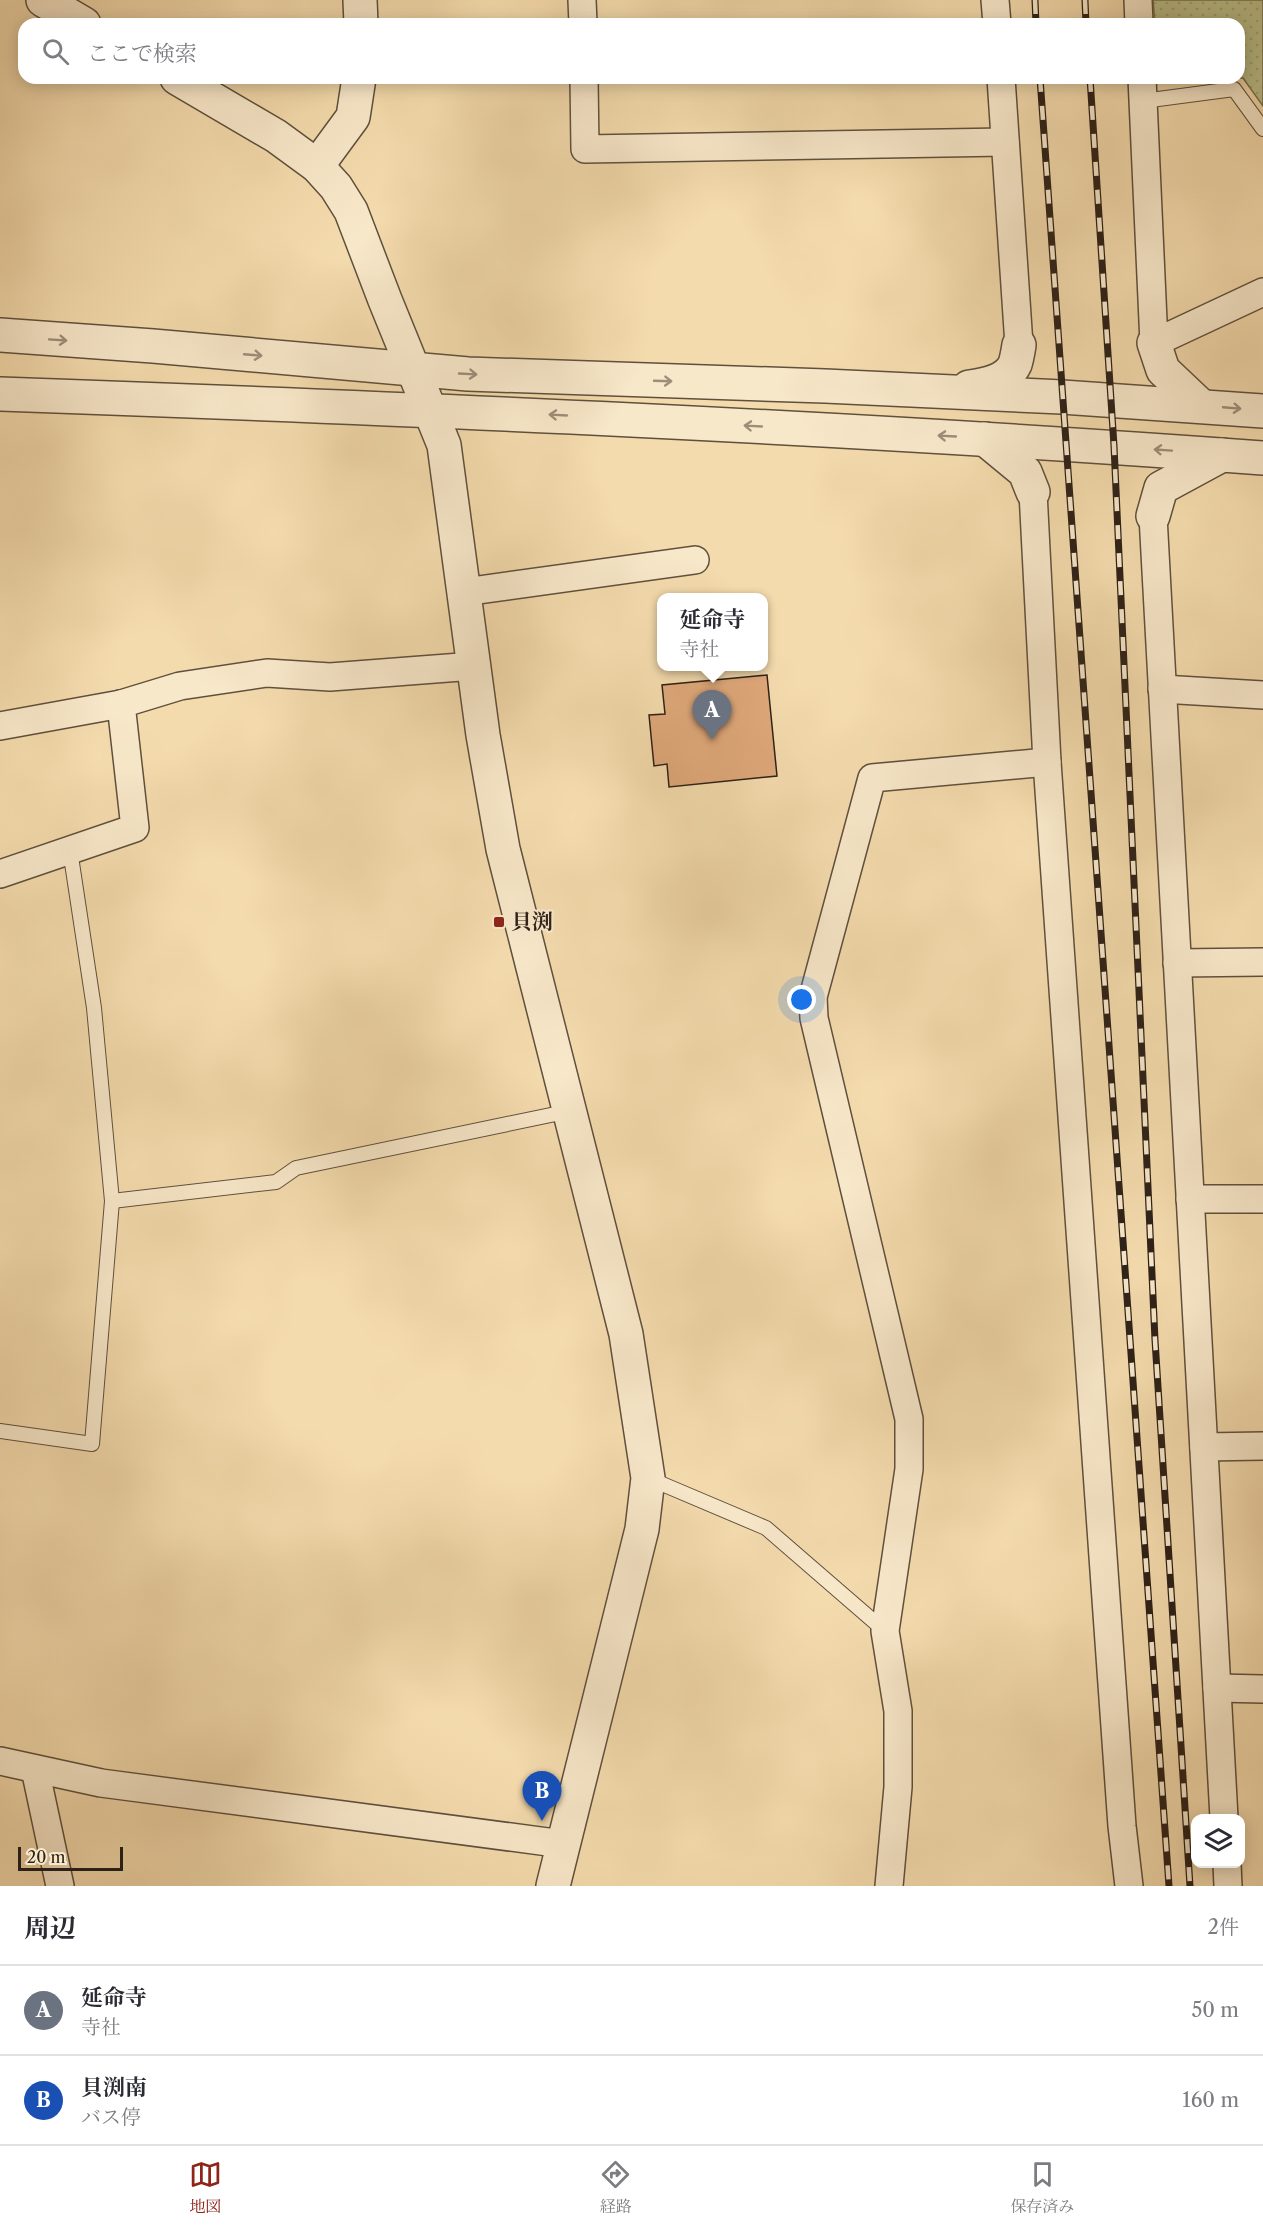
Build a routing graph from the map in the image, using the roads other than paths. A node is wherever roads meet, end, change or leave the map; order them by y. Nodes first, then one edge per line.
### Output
1 (43, 0) edge
2 (360, 0) edge
3 (582, 0) edge
4 (995, 0) edge
5 (1138, 0) edge
6 (74, 18) edge
7 (361, 18) edge
8 (583, 18) edge
9 (996, 18) edge
10 (1139, 18) edge
11 (187, 84) edge
12 (358, 84) edge
13 (584, 84) edge
14 (1001, 84) edge
15 (1143, 90) edge
16 (1263, 129) edge
17 (1005, 142) junction
18 (317, 166) junction
19 (1263, 292) edge
20 (0, 335) edge
21 (1154, 343) junction
22 (1019, 345) joint
23 (414, 370) junction
24 (931, 392) junction
25 (0, 394) edge
26 (1200, 405) junction
27 (430, 409) junction
28 (1263, 411) edge
29 (985, 439) junction
30 (1222, 455) junction
31 (1263, 458) edge
32 (1033, 492) joint
33 (1153, 516) joint
34 (694, 560) dead end
35 (464, 592) junction
36 (474, 666) junction
37 (1162, 689) junction
38 (1263, 695) edge
39 (121, 704) junction
40 (0, 726) edge
41 (1047, 762) junction
42 (70, 850) junction
43 (0, 874) edge
44 (1263, 962) edge
45 (1177, 963) junction
46 (570, 1111) junction
47 (1190, 1199) junction
48 (1263, 1199) edge
49 (112, 1201) junction
50 (0, 1431) edge
51 (1263, 1446) edge
52 (1204, 1447) junction
53 (648, 1478) junction
54 (885, 1631) junction
55 (1217, 1688) junction
56 (1263, 1689) edge
57 (0, 1761) edge
58 (35, 1769) junction
59 (1224, 1814) edge
60 (563, 1844) junction
61 (1227, 1868) edge
62 (60, 1886) edge
63 (553, 1886) edge
64 (889, 1886) edge
65 (1129, 1886) edge
66 (1228, 1886) edge

1 - 6 street
2 - 7 street
3 - 8 street
4 - 9 street
5 - 10 street
11 - 18 street
12 - 18 street
13 - 17 street
14 - 17 street
15 - 16 lane
15 - 21 street
17 - 22 street
18 - 23 street
19 - 21 street
20 -> 23 street
21 - 26 street
22 - 24 street
23 -> 24 street
23 - 27 street
24 - 26 street
25 - 27 street
26 -> 28 street
29 -> 27 street
27 - 35 street
30 -> 29 street
29 - 32 street
30 - 31 street
30 - 33 street
32 - 41 street
33 - 37 street
34 - 35 street
35 - 36 street
36 - 39 street
36 - 46 street
37 - 38 street
37 - 45 street
39 - 40 street
39 - 42 street
41 - 54 street
41 - 65 street
42 - 43 street
42 - 49 lane
44 - 45 street
45 - 47 street
46 - 49 lane
46 - 53 street
47 - 48 street
47 - 52 street
49 - 50 lane
51 - 52 street
52 - 55 street
53 - 54 lane
53 - 60 street
54 - 64 street
55 - 56 street
55 - 59 street
57 - 58 street
58 - 60 street
58 - 62 street
60 - 63 street
61 - 66 street

